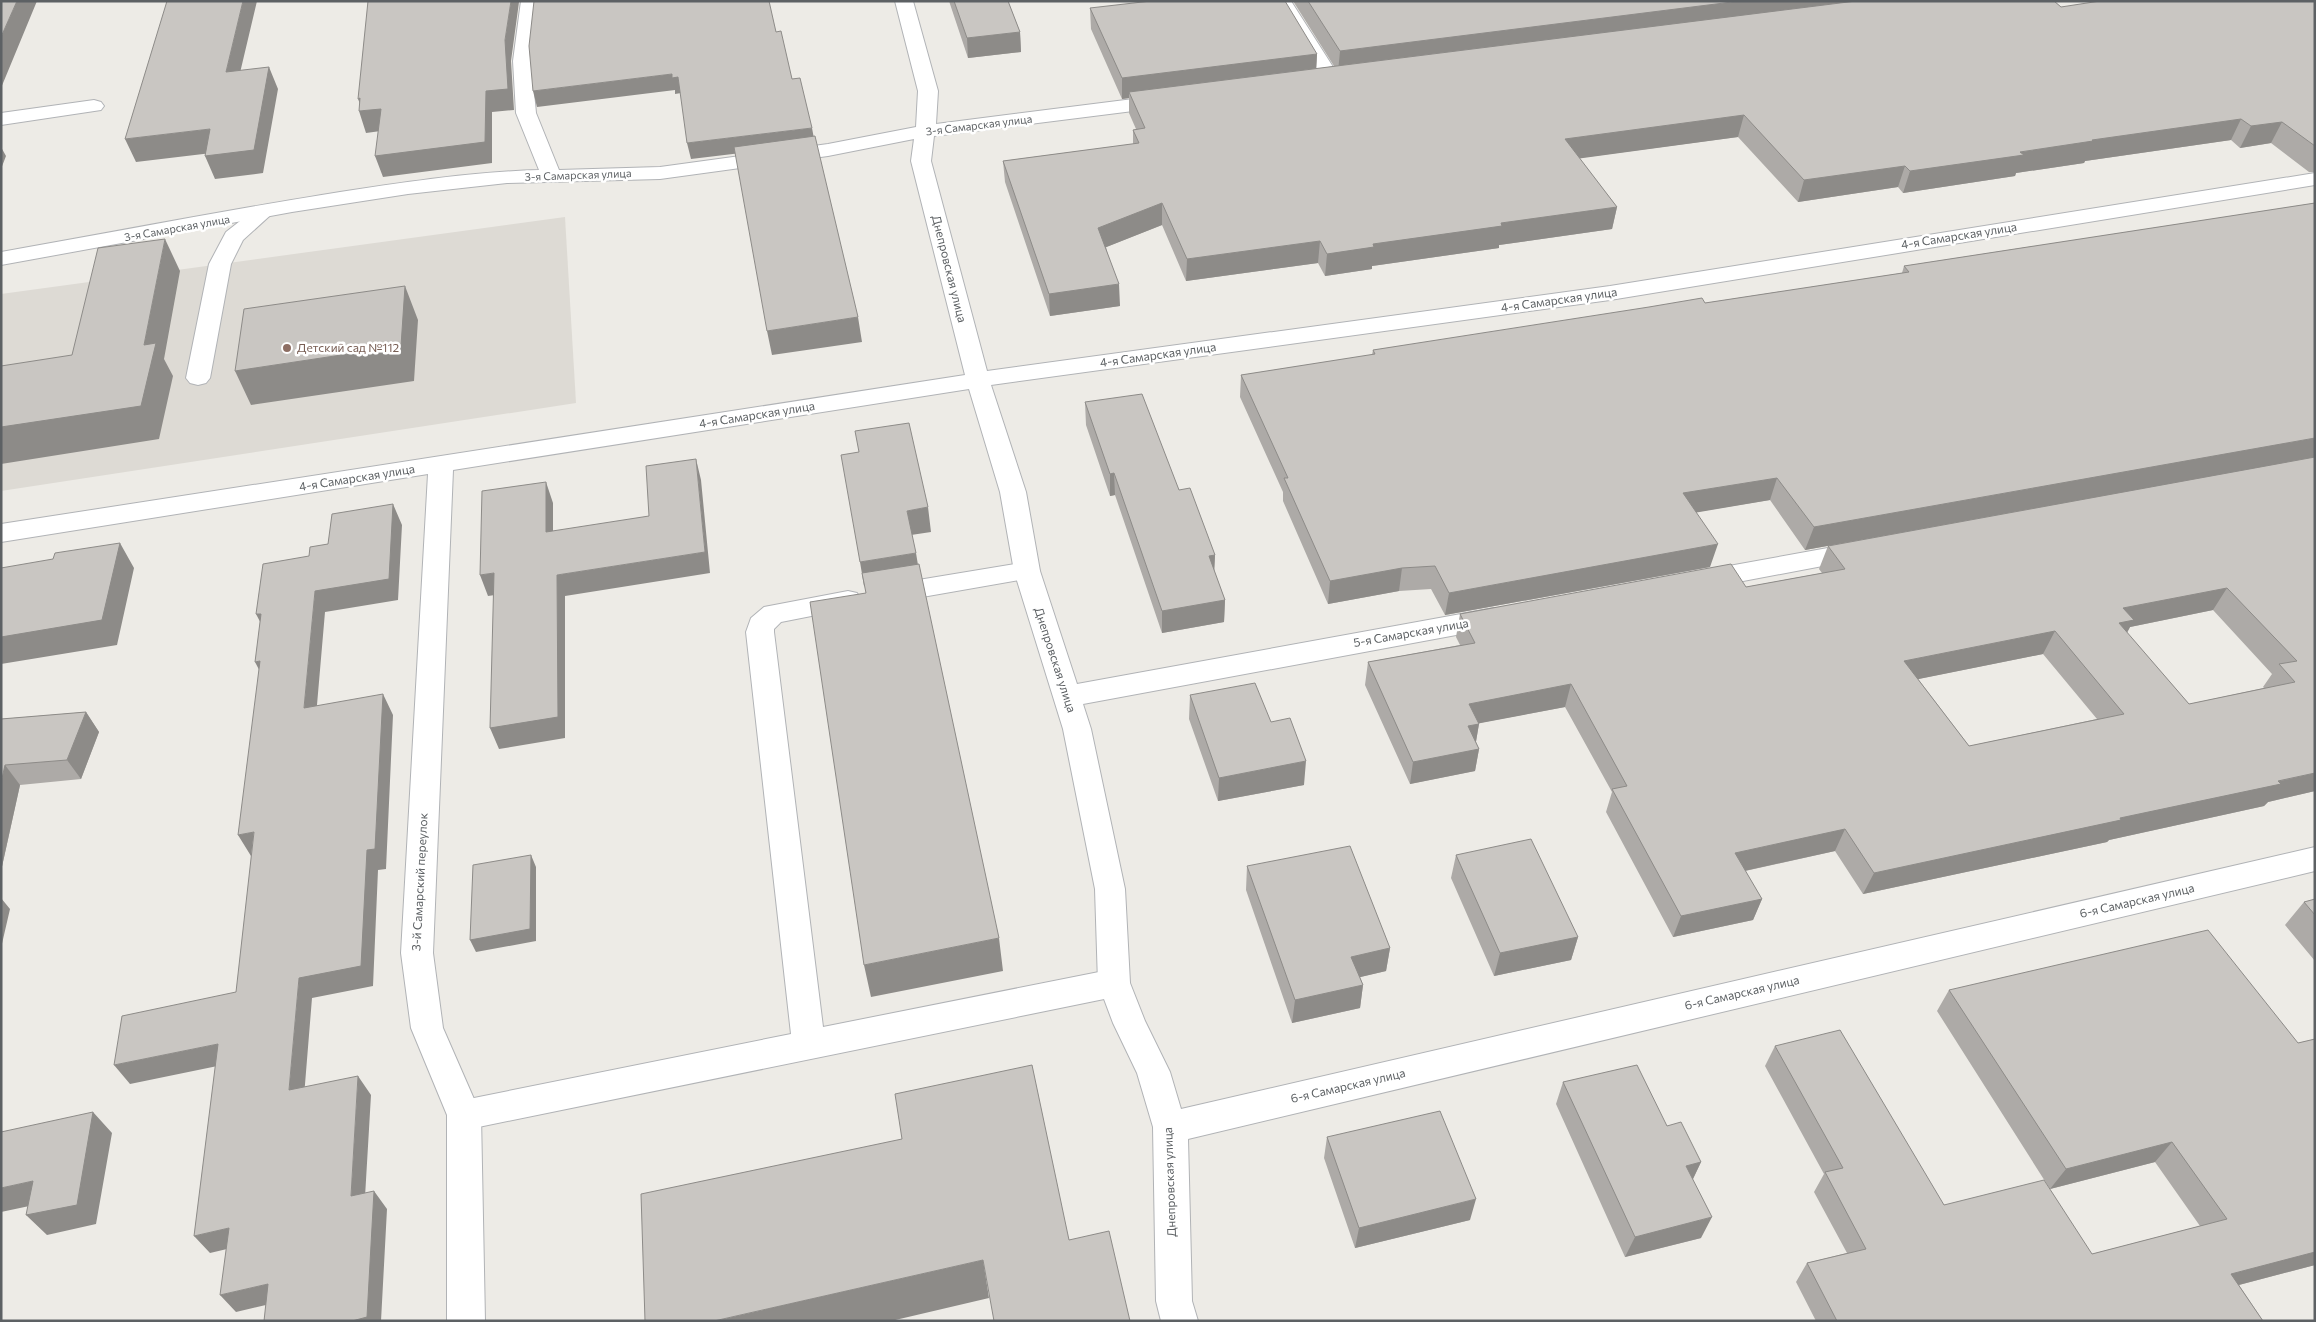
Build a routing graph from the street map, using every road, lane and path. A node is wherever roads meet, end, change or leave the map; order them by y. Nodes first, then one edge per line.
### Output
1 (530, 1) edge
2 (904, 1) edge
3 (1282, 1) edge
4 (1352, 78) edge
5 (1332, 81) junction
6 (1313, 83) edge
7 (1187, 99) edge
8 (94, 106) dead end
9 (1, 119) edge
10 (924, 132) junction
11 (551, 175) junction
12 (2315, 179) edge
13 (265, 212) junction
14 (1, 259) edge
15 (198, 378) dead end
16 (978, 380) junction
17 (441, 466) junction
18 (1, 533) edge
19 (1883, 546) edge
20 (1027, 571) junction
21 (1677, 584) edge
22 (1520, 613) edge
23 (1068, 696) junction
24 (2315, 859) edge
25 (1114, 983) junction
26 (809, 1045) junction
27 (464, 1115) junction
28 (1170, 1128) junction
29 (466, 1321) edge
30 (1180, 1321) edge

1 - 11 street
2 - 10 street, Днепровская улица
3 - 5 street
4 - 5 street
5 - 6 street
7 - 10 street, 3-я Самарская улица
8 - 9 street
10 - 11 street, 3-я Самарская улица
10 - 16 street, Днепровская улица
11 - 13 street, 3-я Самарская улица
12 - 16 street, 4-я Самарская улица
13 - 14 street, 3-я Самарская улица
13 - 15 street
16 - 17 street, 4-я Самарская улица
16 - 20 street, Днепровская улица
17 - 18 street, 4-я Самарская улица
17 - 27 street, 3-й Самарский переулок
19 - 21 street
20 - 23 street, Днепровская улица
20 - 26 street
22 - 23 street, 5-я Самарская улица
23 - 25 street, Днепровская улица
24 - 28 street, 6-я Самарская улица
25 - 26 street
25 - 28 street, Днепровская улица
26 - 27 street
27 - 29 street, 3-й Самарский переулок
28 - 30 street, Днепровская улица

